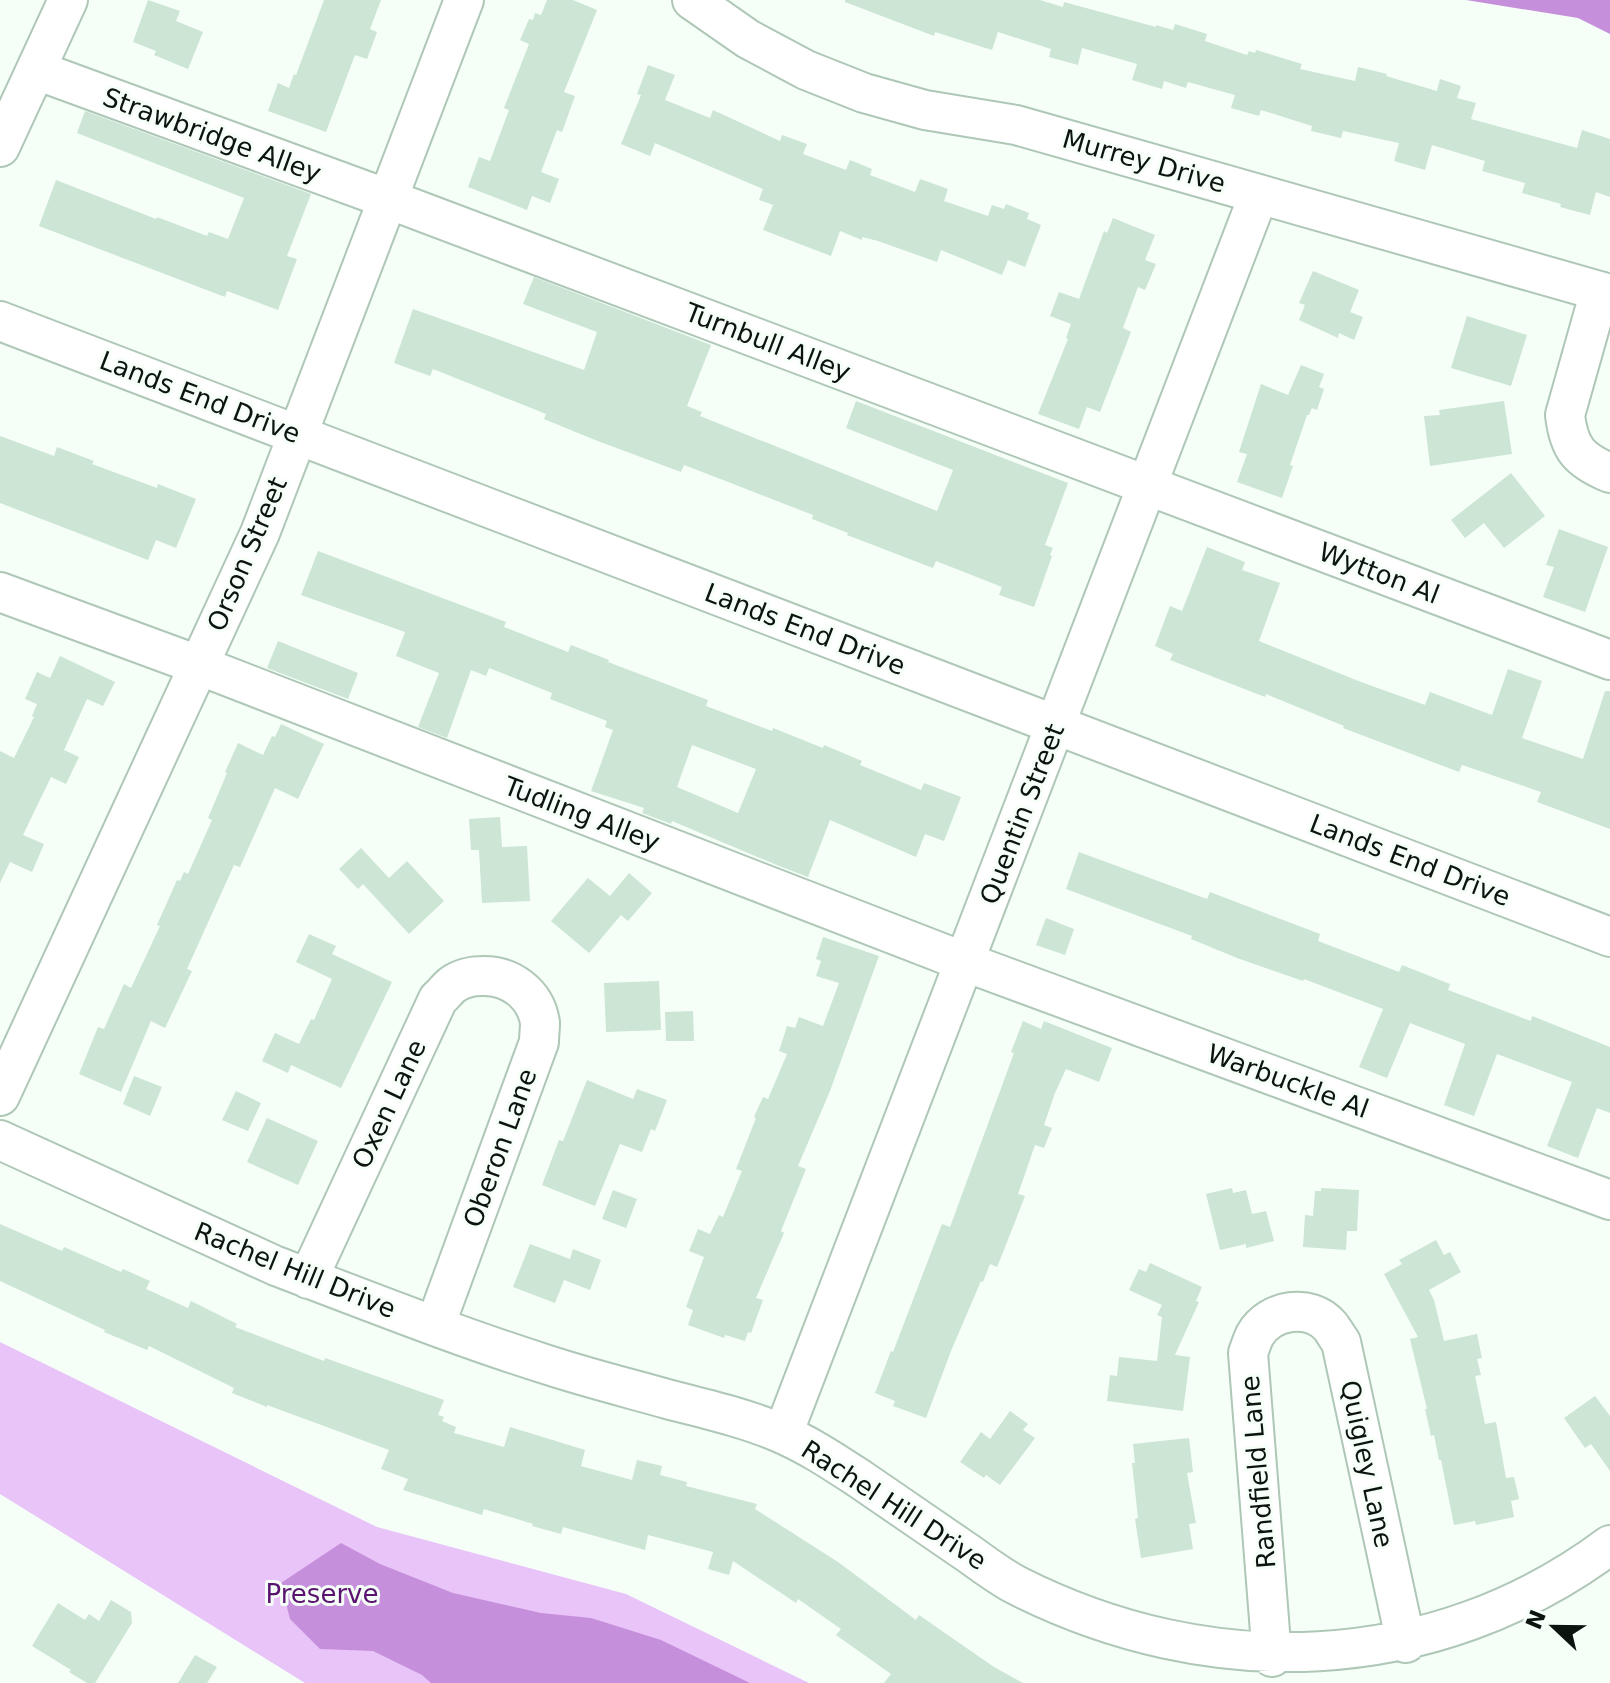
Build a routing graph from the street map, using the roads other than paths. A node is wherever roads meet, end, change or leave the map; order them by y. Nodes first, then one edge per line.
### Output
1 (68, 0) edge
2 (464, 0) edge
3 (692, 0) edge
4 (36, 70) junction
5 (0, 147) edge
6 (1259, 194) junction
7 (388, 199) junction
8 (1605, 292) edge
9 (0, 321) edge
10 (298, 434) junction
11 (1610, 473) edge
12 (1148, 485) junction
13 (0, 592) edge
14 (1610, 660) edge
15 (198, 665) junction
16 (1056, 725) junction
17 (1610, 937) edge
18 (965, 962) junction
19 (506, 979) joint
20 (0, 1096) edge
21 (0, 1140) edge
22 (1610, 1200) edge
23 (308, 1279) junction
24 (1294, 1311) joint
25 (435, 1326) junction
26 (783, 1434) junction
27 (1610, 1545) edge
28 (1406, 1643) junction
29 (1272, 1657) junction

1 - 4 street
2 - 7 street, Orson Street
3 - 6 street, Murrey Drive
4 - 5 street
4 - 7 street, Strawbridge Alley
6 - 8 street, Murrey Drive
6 - 12 street, Quentin Street
7 - 10 street, Orson Street
7 - 12 street, Turnbull Alley
8 - 11 street
9 - 10 street, Lands End Drive
10 - 15 street, Orson Street
10 - 16 street, Lands End Drive
12 - 14 street, Wytton Al
12 - 16 street, Quentin Street
13 - 15 street, Tudling Alley
15 - 18 street, Tudling Alley
15 - 20 street, Orson Street
16 - 17 street, Lands End Drive
16 - 18 street, Quentin Street
18 - 22 street, Warbuckle Al
18 - 26 street, Quentin Street
19 - 23 street, Oxen Lane
19 - 25 street, Oberon Lane
21 - 23 street, Rachel Hill Drive
23 - 25 street, Rachel Hill Drive
24 - 28 street, Quigley Lane
24 - 29 street, Randfield Lane
25 - 26 street, Rachel Hill Drive
26 - 29 street, Rachel Hill Drive
27 - 28 street, Rachel Hill Drive
28 - 29 street, Rachel Hill Drive

